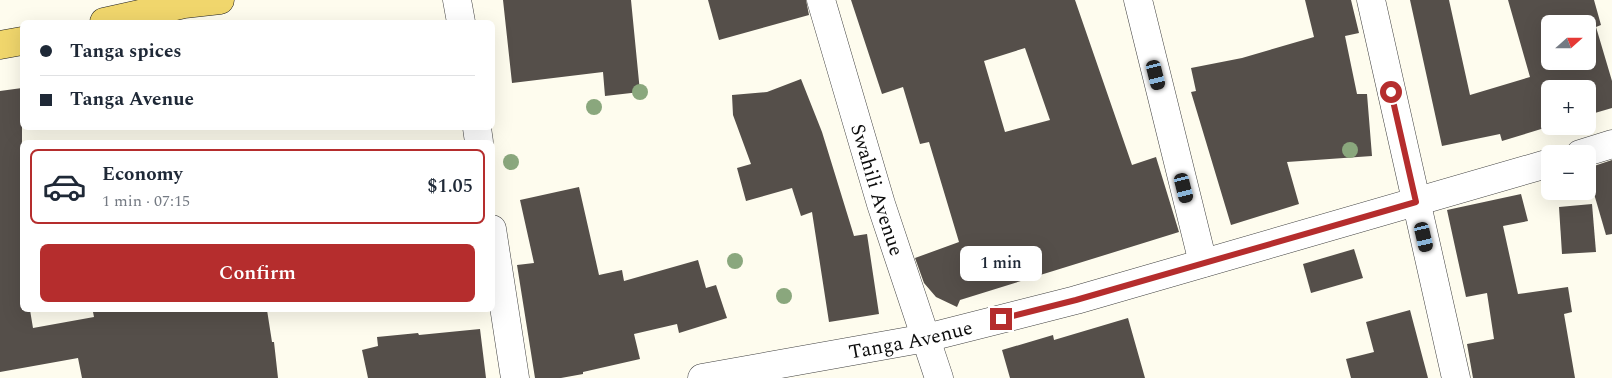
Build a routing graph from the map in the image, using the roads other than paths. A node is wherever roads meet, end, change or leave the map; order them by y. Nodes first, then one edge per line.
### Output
1 (220, 0) edge
2 (457, 0) edge
3 (821, 0) edge
4 (1138, 0) edge
5 (1371, 0) edge
6 (184, 2) edge
7 (112, 20) edge
8 (461, 20) edge
9 (20, 41) edge
10 (0, 45) edge
11 (1612, 144) edge
12 (1596, 149) edge
13 (1541, 165) edge
14 (1416, 202) junction
15 (495, 248) edge
16 (1203, 263) junction
17 (926, 338) junction
18 (515, 378) edge
19 (702, 378) edge
20 (939, 378) edge
21 (1456, 378) edge

1 - 6 main road
2 - 8 street
3 - 17 street, Swahili Avenue
4 - 16 street
5 - 14 street
6 - 7 main road
9 - 10 main road
11 - 12 street
13 - 14 street, Tanga Avenue
14 - 16 street, Tanga Avenue
14 - 21 street
15 - 18 street
16 - 17 street, Tanga Avenue
17 - 19 street, Tanga Avenue
17 - 20 street, Swahili Avenue

